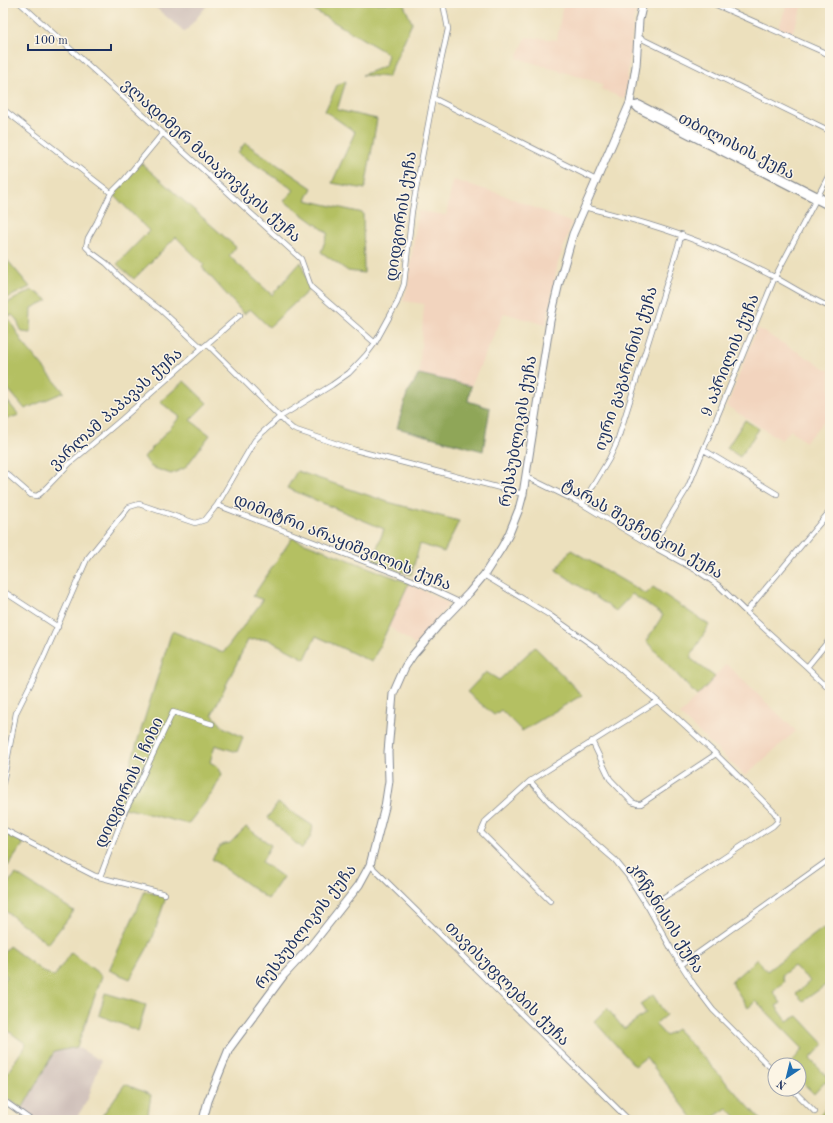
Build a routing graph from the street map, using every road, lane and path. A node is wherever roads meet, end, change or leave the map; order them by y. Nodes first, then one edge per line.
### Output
1 (20, 3) edge
2 (443, 3) edge
3 (643, 3) edge
4 (712, 3) edge
5 (638, 37) junction
6 (830, 55) edge
7 (433, 98) junction
8 (632, 104) junction
9 (3, 110) edge
10 (830, 131) edge
11 (163, 133) junction
12 (830, 173) edge
13 (596, 180) junction
14 (111, 192) junction
15 (817, 198) junction
16 (830, 202) edge
17 (584, 207) junction
18 (830, 207) edge
19 (682, 234) junction
20 (775, 277) junction
21 (830, 307) edge
22 (240, 315) dead end
23 (375, 343) junction
24 (207, 344) junction
25 (202, 348) junction
26 (280, 417) junction
27 (704, 450) junction
28 (7, 474) dead end
29 (527, 477) junction
30 (523, 494) junction
31 (777, 494) dead end
32 (582, 504) junction
33 (217, 505) junction
34 (830, 511) edge
35 (652, 546) junction
36 (484, 575) junction
37 (3, 592) edge
38 (459, 602) junction
39 (746, 612) junction
40 (58, 627) junction
41 (830, 639) edge
42 (807, 667) junction
43 (830, 689) edge
44 (658, 701) junction
45 (212, 724) dead end
46 (592, 741) junction
47 (716, 754) junction
48 (530, 781) junction
49 (3, 783) edge
50 (3, 829) edge
51 (830, 859) edge
52 (370, 865) junction
53 (100, 877) junction
54 (165, 894) dead end
55 (550, 901) dead end
56 (648, 907) junction
57 (681, 964) junction
58 (767, 1064) edge
59 (800, 1097) edge
60 (3, 1100) edge
61 (815, 1112) dead end
62 (31, 1120) edge
63 (203, 1120) edge
64 (629, 1120) edge

1 - 11 street, ვლადიმერ მაიაკოვსკის ქუჩა
2 - 7 street, დიდგორის ქუჩა
3 - 5 main road, რესპუბლიკის ქუჩა
4 - 6 street
5 - 8 main road, რესპუბლიკის ქუჩა
5 - 10 street
7 - 13 street
7 - 23 street, დიდგორის ქუჩა
8 - 13 main road, რესპუბლიკის ქუჩა
8 - 15 street, თბილისის ქუჩა
9 - 14 street
11 - 14 street
11 - 23 street, ვლადიმერ მაიაკოვსკის ქუჩა
12 - 15 street, 9 აპრილის ქუჩა
13 - 17 main road, რესპუბლიკის ქუჩა
14 - 25 street
15 - 16 street, თბილისის ქუჩა
15 - 18 street, თბილისის ქუჩა
15 - 20 street, 9 აპრილის ქუჩა
17 - 19 street
17 - 29 main road, რესპუბლიკის ქუჩა
19 - 20 street
19 - 32 street, იური გაგარინის ქუჩა
20 - 21 street
20 - 27 street, 9 აპრილის ქუჩა
22 - 24 street, ვარლამ პაპავას ქუჩა
23 - 26 street, დიდგორის ქუჩა
24 - 25 street, ვარლამ პაპავას ქუჩა
24 - 26 street
25 - 28 street, ვარლამ პაპავას ქუჩა
26 - 30 street
26 - 33 street, დიდგორის ქუჩა
27 - 31 street
27 - 35 street, 9 აპრილის ქუჩა
29 - 30 main road, რესპუბლიკის ქუჩა
29 - 32 street, ტარას შევჩენკოს ქუჩა
30 - 36 main road, რესპუბლიკის ქუჩა
32 - 35 street, ტარას შევჩენკოს ქუჩა
33 - 38 street, დიმიტრი არაყიშვილის ქუჩა
33 - 40 street, დიდგორის ქუჩა
34 - 39 street
35 - 39 street, ტარას შევჩენკოს ქუჩა
36 - 38 main road, რესპუბლიკის ქუჩა
36 - 44 street
37 - 40 street
38 - 52 main road, რესპუბლიკის ქუჩა
39 - 42 street, ტარას შევჩენკოს ქუჩა
40 - 49 street, დიდგორის ქუჩა
41 - 42 street
42 - 43 street, ტარას შევჩენკოს ქუჩა
44 - 46 street
44 - 47 street
45 - 53 street, დიდგორის I ჩიხი
46 - 47 street
46 - 48 street
47 - 56 street
48 - 55 street
48 - 56 street, კრწანისის ქუჩა
50 - 53 street
51 - 57 street
52 - 63 main road, რესპუბლიკის ქუჩა
52 - 64 street, თავისუფლების ქუჩა
53 - 54 street
56 - 57 street, კრწანისის ქუჩა
57 - 58 street, კრწანისის ქუჩა
59 - 61 street
60 - 62 street

